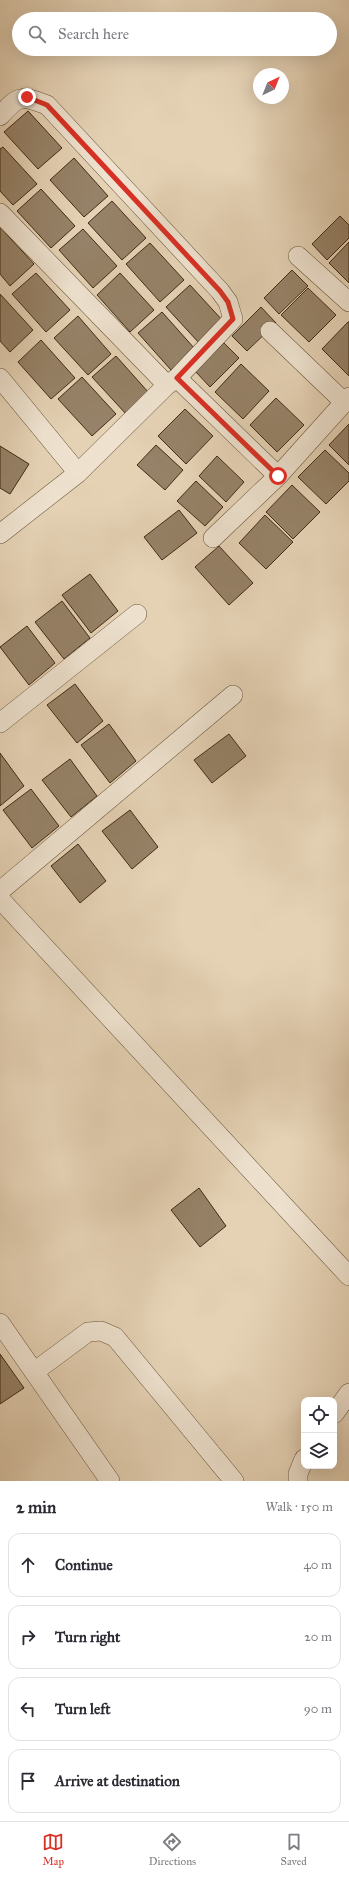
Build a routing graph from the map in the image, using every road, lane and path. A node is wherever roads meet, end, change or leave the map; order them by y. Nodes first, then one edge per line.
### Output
1 (0, 116) edge
2 (0, 213) edge
3 (298, 256) dead end
4 (349, 302) edge
5 (270, 332) dead end
6 (0, 378) edge
7 (172, 381) junction
8 (347, 399) edge
9 (78, 473) junction
10 (278, 476) junction
11 (0, 534) edge
12 (214, 538) dead end
13 (138, 614) dead end
14 (233, 695) dead end
15 (0, 723) edge
16 (0, 891) edge
17 (0, 899) edge
18 (349, 1276) edge
19 (0, 1323) edge
20 (34, 1372) junction
21 (349, 1393) edge
22 (337, 1410) edge
23 (110, 1481) edge
24 (234, 1481) edge

1 - 7 street
2 - 7 street
3 - 4 street
5 - 8 street
6 - 9 street
7 - 9 street
7 - 10 street
8 - 10 street
9 - 11 street
10 - 12 street
13 - 15 street
14 - 16 street
17 - 18 street
19 - 20 street
20 - 23 street
20 - 24 street
21 - 22 street

